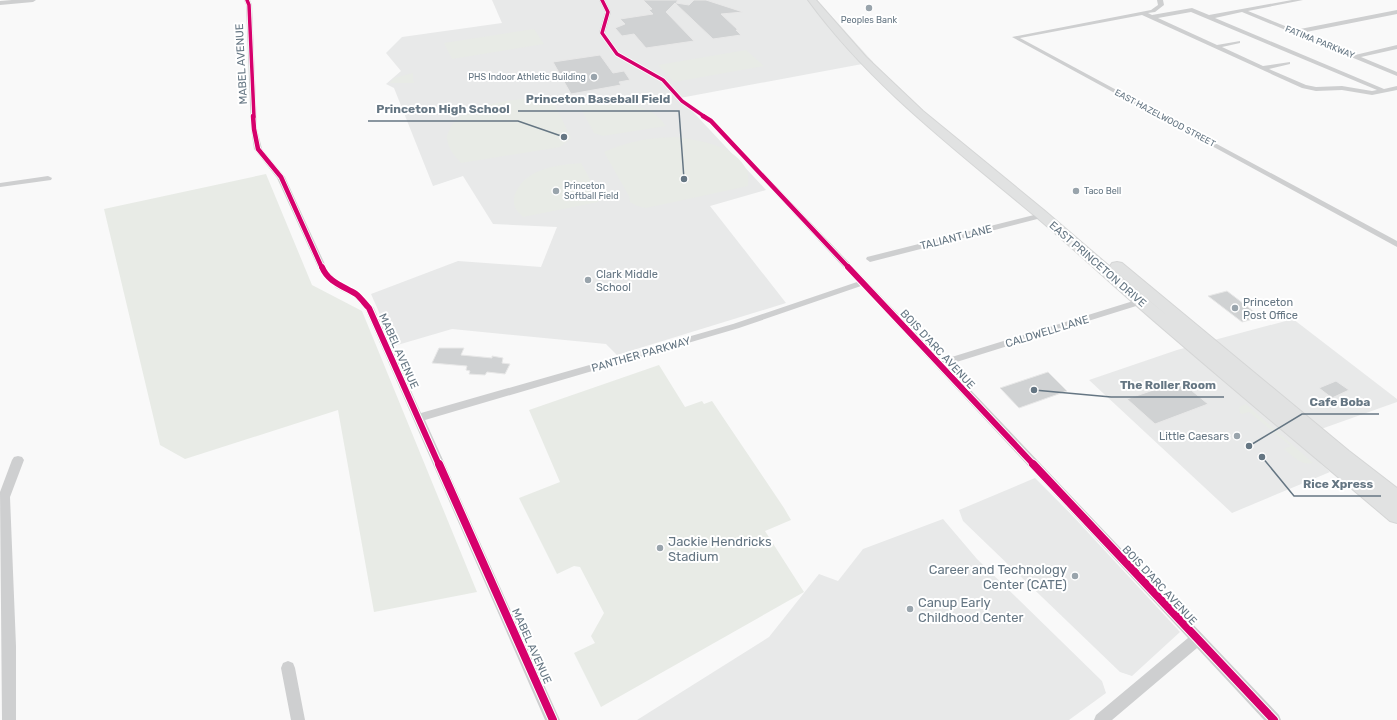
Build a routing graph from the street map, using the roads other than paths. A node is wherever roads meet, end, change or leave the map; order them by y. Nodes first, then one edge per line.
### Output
1 (33, 0) edge
2 (247, 0) edge
3 (602, 0) edge
4 (812, 0) edge
5 (824, 0) edge
6 (1160, 0) edge
7 (1300, 0) edge
8 (0, 3) edge
9 (1243, 11) junction
10 (1397, 12) edge
11 (1143, 13) junction
12 (1152, 17) junction
13 (1209, 17) junction
14 (1295, 32) junction
15 (847, 36) junction
16 (1238, 42) dead end
17 (1216, 47) junction
18 (1397, 47) edge
19 (1354, 56) junction
20 (1288, 63) dead end
21 (1262, 68) junction
22 (1397, 74) edge
23 (1397, 88) edge
24 (1382, 91) junction
25 (48, 178) dead end
26 (1, 188) edge
27 (1037, 207) junction
28 (1397, 244) edge
29 (870, 259) dead end
30 (862, 283) junction
31 (1154, 299) junction
32 (1140, 301) junction
33 (939, 364) junction
34 (418, 418) junction
35 (18, 460) dead end
36 (1397, 499) edge
37 (1397, 515) edge
38 (1198, 639) junction
39 (288, 668) dead end
40 (9, 720) edge
41 (298, 720) edge
42 (553, 720) edge
43 (1101, 720) edge
44 (1274, 720) edge

1 - 8 street
2 - 34 street, MABEL AVENUE
3 - 30 street, BOIS D'ARC AVENUE
4 - 15 highway, EAST PRINCETON DRIVE
5 - 15 highway, EAST PRINCETON DRIVE
6 - 11 street
7 - 9 street
9 - 13 street
9 - 14 street, FATIMA PARKWAY
10 - 14 street
11 - 12 street
11 - 28 street, EAST HAZELWOOD STREET
12 - 13 street
12 - 17 street
13 - 24 street
14 - 19 street, FATIMA PARKWAY
15 - 27 highway, EAST PRINCETON DRIVE
16 - 17 street
17 - 21 street
18 - 19 street
19 - 22 street, FATIMA PARKWAY
20 - 21 street
21 - 24 street
23 - 24 street
25 - 26 street
27 - 29 street, TALIANT LANE
27 - 31 highway, EAST PRINCETON DRIVE
27 - 32 highway, EAST PRINCETON DRIVE
30 - 33 street, BOIS D'ARC AVENUE
30 - 34 street, PANTHER PARKWAY
31 - 32 street, CALDWELL LANE
31 - 36 highway, EAST PRINCETON DRIVE
32 - 33 street, CALDWELL LANE
32 - 37 highway, EAST PRINCETON DRIVE
33 - 38 street, BOIS D'ARC AVENUE
34 - 42 street, MABEL AVENUE
35 - 40 street
38 - 43 street
38 - 44 street, BOIS D'ARC AVENUE
39 - 41 street

